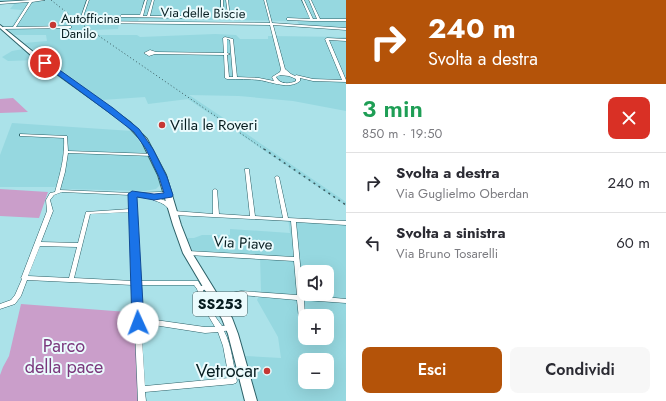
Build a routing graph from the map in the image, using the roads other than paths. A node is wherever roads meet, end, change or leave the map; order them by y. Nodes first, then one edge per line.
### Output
1 (44, 0) edge
2 (88, 0) edge
3 (146, 0) edge
4 (153, 0) edge
5 (222, 0) edge
6 (228, 0) edge
7 (265, 0) edge
8 (303, 0) edge
9 (310, 0) edge
10 (30, 1) edge
11 (0, 2) edge
12 (121, 16) dead end
13 (141, 16) junction
14 (148, 16) junction
15 (182, 17) dead end
16 (288, 19) dead end
17 (312, 20) junction
18 (319, 20) junction
19 (346, 20) edge
20 (272, 24) junction
21 (1, 27) edge
22 (70, 27) dead end
23 (14, 28) junction
24 (346, 29) edge
25 (346, 40) edge
26 (155, 53) dead end
27 (225, 54) junction
28 (233, 54) junction
29 (284, 69) junction
30 (277, 75) junction
31 (290, 75) junction
32 (295, 76) junction
33 (235, 78) junction
34 (259, 79) junction
35 (312, 80) junction
36 (345, 81) edge
37 (278, 83) junction
38 (297, 83) junction
39 (21, 135) dead end
40 (67, 152) junction
41 (153, 155) junction
42 (247, 170) dead end
43 (277, 177) dead end
44 (165, 183) junction
45 (215, 190) dead end
46 (57, 192) junction
47 (132, 194) junction
48 (148, 195) junction
49 (169, 195) junction
50 (133, 210) junction
51 (173, 211) junction
52 (216, 216) junction
53 (253, 218) junction
54 (286, 220) junction
55 (293, 220) junction
56 (346, 223) edge
57 (37, 244) junction
58 (80, 245) junction
59 (188, 253) junction
60 (297, 259) junction
61 (298, 268) edge
62 (24, 278) junction
63 (72, 280) junction
64 (136, 283) junction
65 (205, 288) junction
66 (298, 297) edge
67 (216, 298) junction
68 (334, 300) edge
69 (346, 301) edge
70 (3, 306) edge
71 (138, 320) junction
72 (226, 329) junction
73 (141, 389) junction
74 (142, 401) edge
75 (251, 401) edge

1 - 10 street
2 - 20 street, Via delle Biscie
3 - 13 street
4 - 14 street
5 - 6 street
5 - 6 street
7 - 20 street
8 - 17 street
9 - 18 street
10 - 11 street
10 - 23 street
12 - 13 street
13 - 14 street
14 - 15 street
16 - 17 street
17 - 18 street
18 - 19 street
20 - 24 street, Via delle Biscie
20 - 29 street
21 - 23 street
21 - 41 main road, SS253
22 - 23 street
25 - 36 street
26 - 27 street
27 - 28 street
27 - 28 street
27 - 33 street
28 - 33 street
29 - 30 street
29 - 31 street
30 - 31 street
30 - 34 street
30 - 37 street
31 - 32 street
32 - 35 street
32 - 38 street
33 - 34 street
34 - 37 street
35 - 36 street
35 - 38 street
37 - 38 street
39 - 40 street
40 - 41 street
40 - 46 street
41 - 44 main road, SS253
42 - 53 street
43 - 54 street
44 - 48 street
44 - 49 main road, SS253
45 - 52 street
46 - 47 street
46 - 57 street
47 - 48 street
47 - 50 street
48 - 49 street
48 - 51 street
49 - 51 main road, SS253
50 - 58 street
50 - 64 street
51 - 52 street
51 - 59 main road, SS253
52 - 53 street
53 - 54 street
54 - 55 street
55 - 56 street
55 - 60 street
57 - 58 street
57 - 62 street
58 - 63 street
59 - 60 street, Via Piave
59 - 65 main road, SS253
60 - 61 street
62 - 63 street
62 - 70 street
63 - 64 street
64 - 65 street
64 - 71 street
65 - 67 main road, SS253
65 - 72 street
66 - 67 street
67 - 72 main road, SS253
68 - 69 street
71 - 72 street
71 - 73 street
72 - 73 street
72 - 75 main road, SS253
73 - 74 street

